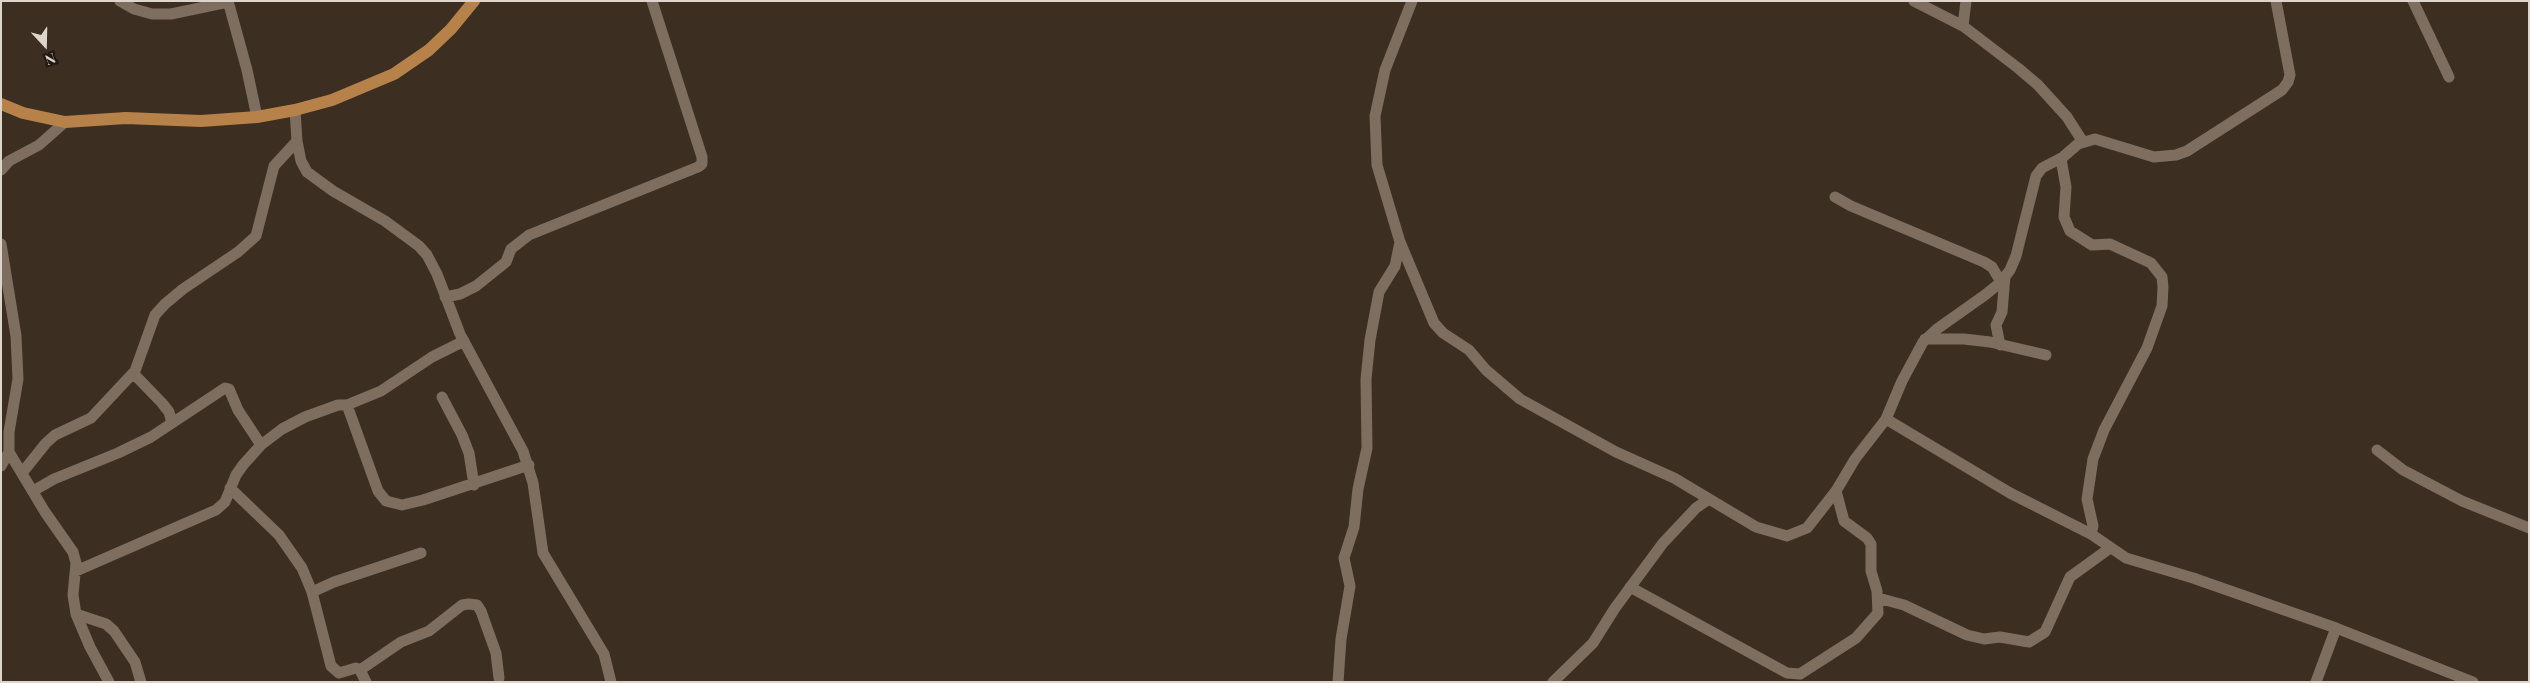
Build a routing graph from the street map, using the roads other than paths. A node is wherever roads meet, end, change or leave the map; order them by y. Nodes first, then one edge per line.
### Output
1 (120, 1) edge
2 (228, 1) edge
3 (474, 1) edge
4 (652, 1) edge
5 (1412, 1) edge
6 (1914, 1) edge
7 (1966, 1) edge
8 (2276, 1) edge
9 (2413, 1) edge
10 (1963, 26) junction
11 (2449, 77) dead end
12 (1, 104) edge
13 (295, 110) junction
14 (257, 117) junction
15 (65, 122) junction
16 (297, 141) junction
17 (2083, 142) junction
18 (2060, 158) junction
19 (1, 170) edge
20 (1835, 197) dead end
21 (1400, 242) junction
22 (1, 244) edge
23 (2003, 279) junction
24 (445, 297) junction
25 (1925, 340) junction
26 (464, 341) junction
27 (2000, 345) junction
28 (2046, 355) dead end
29 (133, 373) junction
30 (442, 397) dead end
31 (347, 405) junction
32 (7, 419) edge
33 (1886, 419) junction
34 (172, 424) junction
35 (261, 445) junction
36 (2378, 450) dead end
37 (9, 452) junction
38 (528, 465) junction
39 (1, 466) edge
40 (22, 473) junction
41 (474, 485) junction
42 (230, 488) junction
43 (1836, 491) junction
44 (33, 492) junction
45 (1708, 499) junction
46 (2529, 528) edge
47 (2092, 534) junction
48 (2110, 548) junction
49 (421, 553) dead end
50 (76, 571) junction
51 (1630, 587) junction
52 (312, 592) junction
53 (1878, 598) junction
54 (76, 614) junction
55 (2336, 628) junction
56 (360, 670) junction
57 (499, 678) dead end
58 (108, 681) edge
59 (141, 682) edge
60 (366, 682) edge
61 (611, 682) edge
62 (1338, 682) edge
63 (1553, 682) edge
64 (2316, 682) edge
65 (2473, 682) edge

1 - 2 street
2 - 14 street
3 - 13 main road
4 - 24 street
5 - 21 street
6 - 10 street
7 - 10 street
8 - 17 street
9 - 11 street
10 - 17 street
12 - 15 main road
13 - 14 main road
13 - 16 street
14 - 15 main road
15 - 19 street
16 - 24 street
16 - 29 street
17 - 18 street
18 - 23 street
18 - 47 street
20 - 23 street
21 - 45 street
21 - 62 street
22 - 32 street
23 - 25 street
23 - 27 street
24 - 26 street
25 - 27 street
25 - 33 street
26 - 31 street
26 - 38 street
27 - 28 street
29 - 34 street
29 - 40 street
30 - 41 street
31 - 35 street
31 - 41 street
32 - 37 street
33 - 43 street
33 - 47 street
34 - 35 street
34 - 44 street
35 - 42 street
36 - 46 street
37 - 39 street
37 - 40 street
38 - 41 street
38 - 61 street
40 - 44 street
42 - 50 street
42 - 52 street
43 - 45 street
43 - 53 street
44 - 50 street
45 - 51 street
47 - 48 street
48 - 53 street
48 - 55 street
49 - 52 street
50 - 54 street
51 - 53 street
51 - 63 street
52 - 56 street
54 - 58 street
54 - 59 street
55 - 64 street
55 - 65 street
56 - 57 street
56 - 60 street

